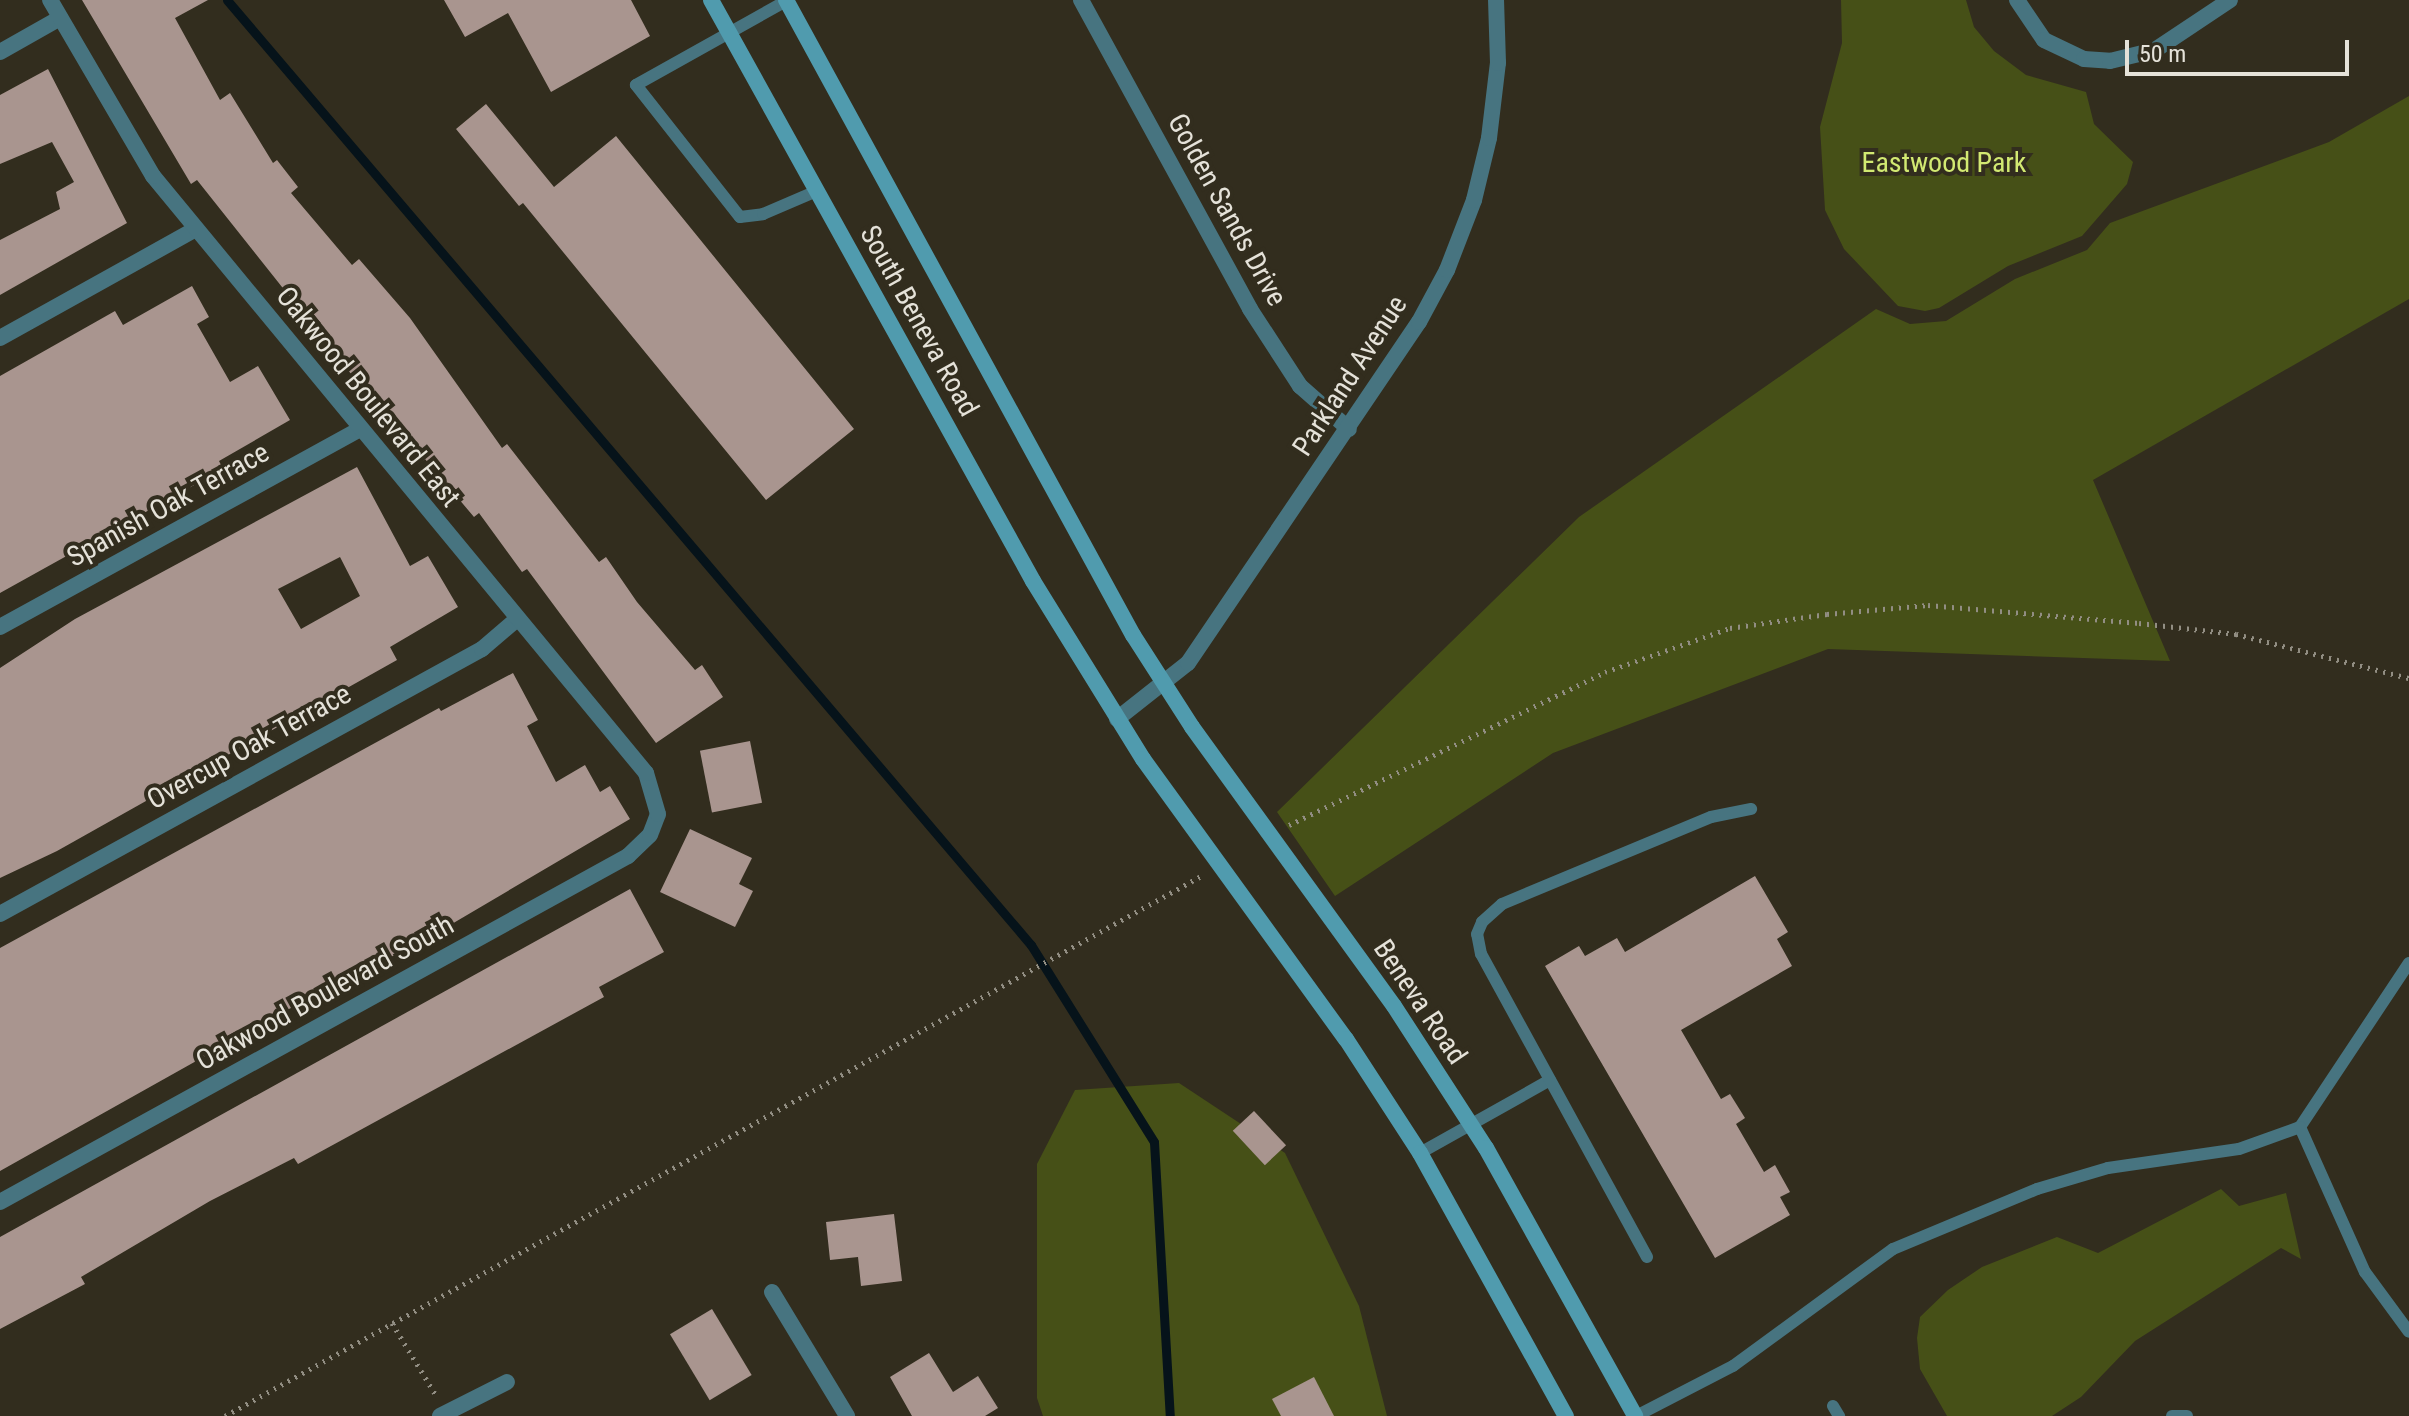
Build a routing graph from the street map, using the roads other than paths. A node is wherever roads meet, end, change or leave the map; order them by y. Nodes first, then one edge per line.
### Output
1 (50, 0) edge
2 (711, 0) edge
3 (786, 0) edge
4 (1081, 0) edge
5 (1496, 0) edge
6 (2017, 0) edge
7 (2230, 0) edge
8 (60, 18) junction
9 (729, 33) junction
10 (0, 52) edge
11 (817, 191) junction
12 (196, 229) junction
13 (0, 338) edge
14 (360, 429) junction
15 (1349, 429) junction
16 (517, 619) junction
17 (0, 627) edge
18 (1133, 635) joint
19 (1163, 683) junction
20 (1117, 719) junction
21 (1751, 809) dead end
22 (658, 814) joint
23 (0, 914) edge
24 (2409, 963) edge
25 (1550, 1080) junction
26 (1470, 1125) junction
27 (2300, 1127) junction
28 (1420, 1153) junction
29 (0, 1202) edge
30 (1647, 1257) dead end
31 (772, 1292) dead end
32 (2409, 1332) edge
33 (507, 1382) dead end
34 (440, 1416) edge
35 (847, 1416) edge
36 (1566, 1416) edge
37 (1636, 1416) edge
38 (2172, 1416) edge
39 (2187, 1416) edge

1 - 8 street, Oakwood Boulevard East
2 - 9 main road, South Beneva Road
3 - 9 lane
3 - 18 main road, South Beneva Road
4 - 15 street, Golden Sands Drive
5 - 15 street, Parkland Avenue
6 - 7 street
8 - 10 street
8 - 12 street, Oakwood Boulevard East
9 - 11 main road, South Beneva Road
9 - 11 lane
11 - 20 main road, South Beneva Road
12 - 13 street
12 - 14 street, Oakwood Boulevard East
14 - 16 street, Oakwood Boulevard East
14 - 17 street, Spanish Oak Terrace
15 - 19 street, Parkland Avenue
16 - 22 street, Oakwood Boulevard East
16 - 23 street, Overcup Oak Terrace
18 - 19 main road, Beneva Road
19 - 20 street, Parkland Avenue
19 - 26 main road, Beneva Road
20 - 28 main road
21 - 25 lane
22 - 29 street, Oakwood Boulevard South
24 - 27 lane
25 - 26 lane
25 - 30 lane
26 - 28 lane
26 - 37 main road, Beneva Road
27 - 32 lane
27 - 37 lane
28 - 36 main road
31 - 35 street
33 - 34 street
38 - 39 lane

